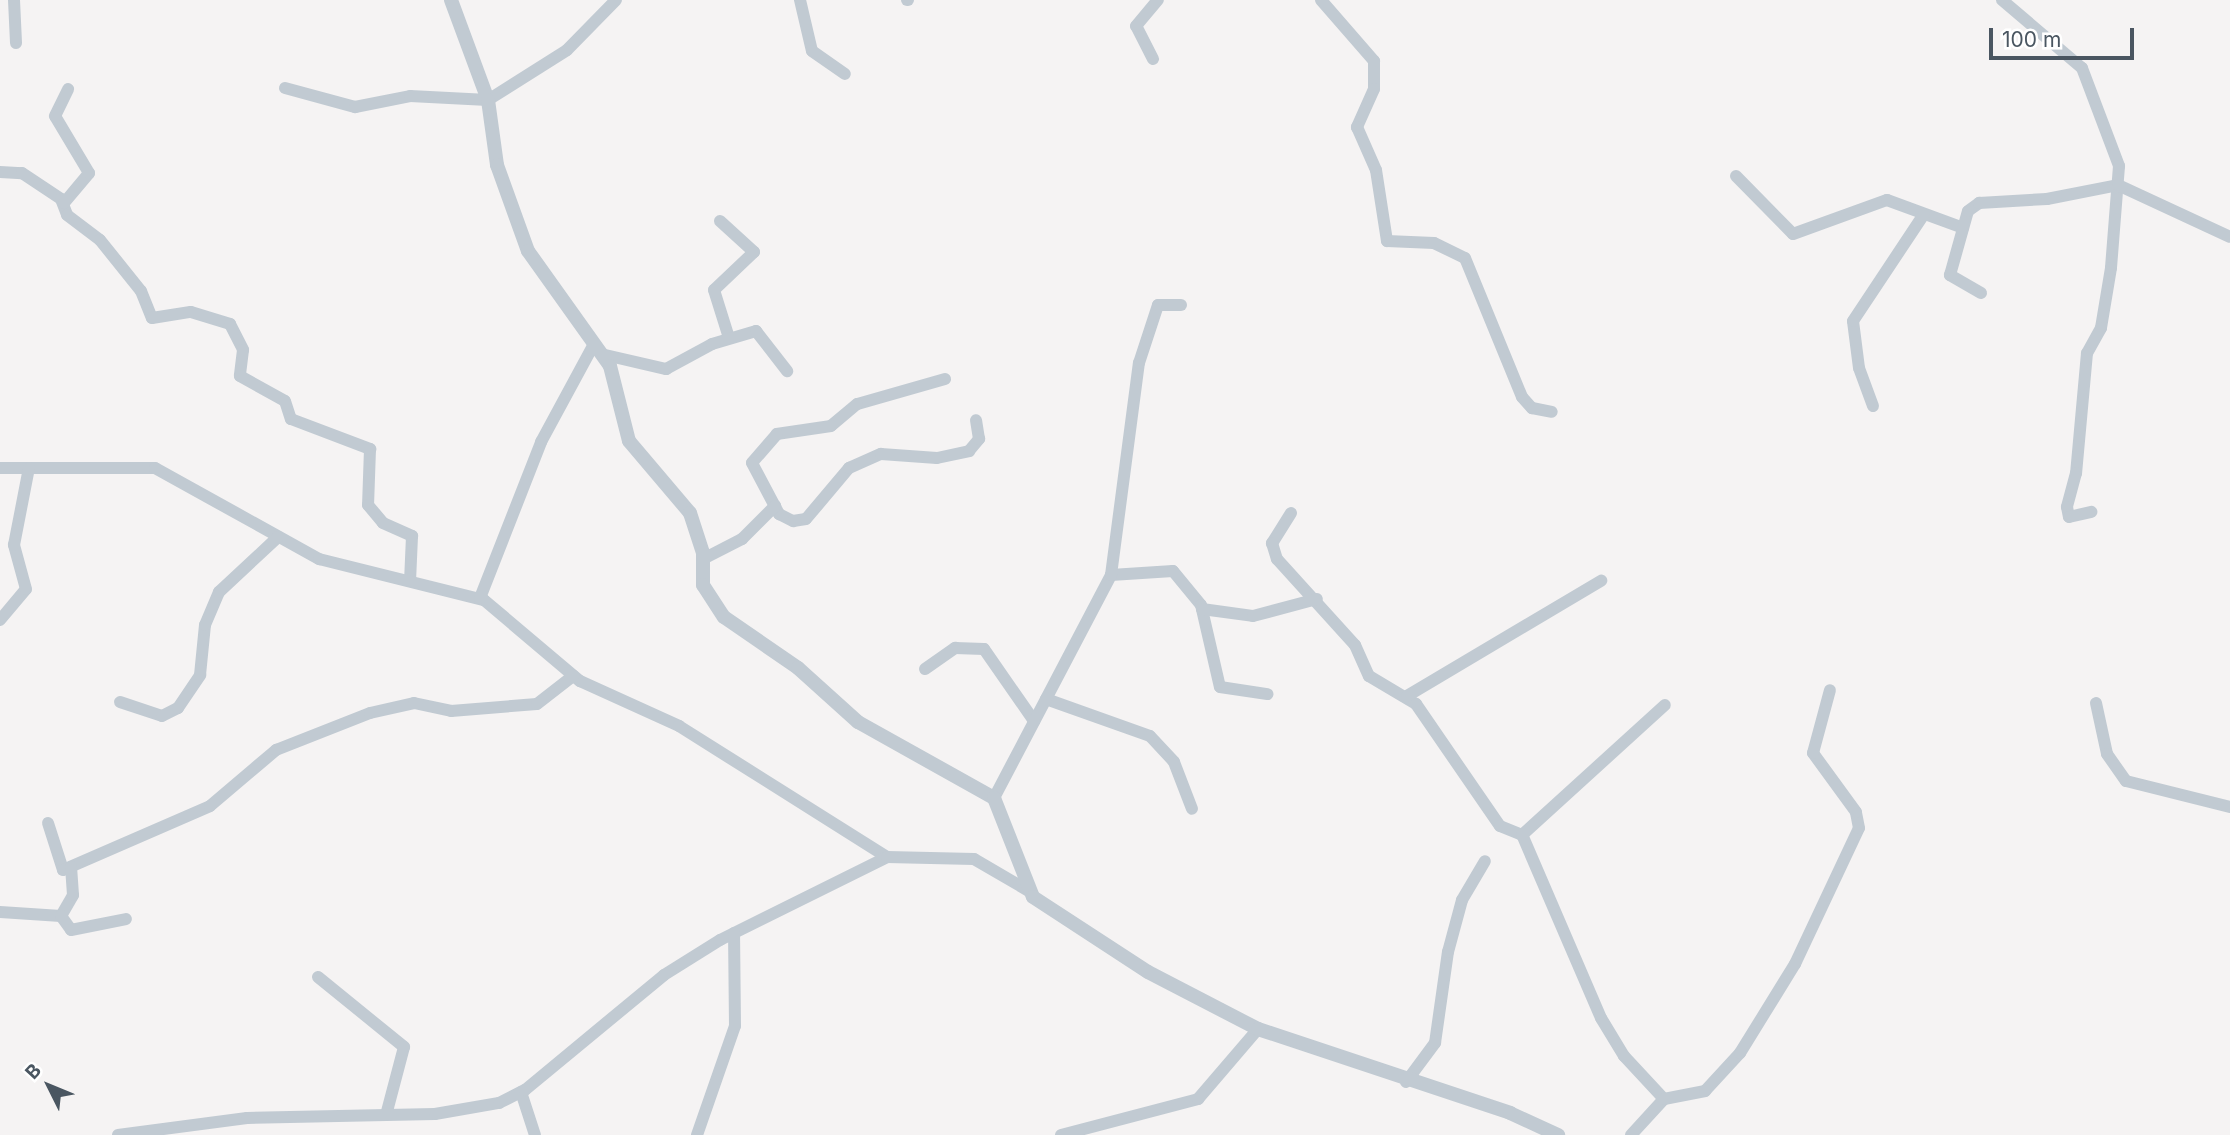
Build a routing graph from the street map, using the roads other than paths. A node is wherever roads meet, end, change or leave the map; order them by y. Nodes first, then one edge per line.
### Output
1 (14, 0) edge
2 (451, 0) edge
3 (616, 0) edge
4 (800, 0) edge
5 (1158, 0) edge
6 (1321, 0) edge
7 (2002, 0) edge
8 (16, 43) dead end
9 (1153, 59) dead end
10 (845, 74) dead end
11 (285, 88) dead end
12 (68, 89) dead end
13 (488, 100) junction
14 (0, 172) edge
15 (1736, 176) dead end
16 (2122, 186) junction
17 (64, 203) junction
18 (1924, 214) junction
19 (720, 221) dead end
20 (1963, 228) junction
21 (2230, 237) edge
22 (1981, 293) dead end
23 (1181, 305) dead end
24 (729, 338) junction
25 (598, 349) junction
26 (787, 371) dead end
27 (945, 379) dead end
28 (1873, 406) dead end
29 (1552, 412) dead end
30 (976, 420) dead end
31 (0, 468) edge
32 (29, 468) junction
33 (775, 506) junction
34 (2091, 512) dead end
35 (1292, 513) dead end
36 (278, 537) junction
37 (703, 559) junction
38 (1111, 575) junction
39 (410, 581) junction
40 (1601, 581) dead end
41 (480, 598) junction
42 (1317, 599) junction
43 (1202, 609) junction
44 (0, 620) edge
45 (925, 669) dead end
46 (573, 676) junction
47 (1830, 690) dead end
48 (1266, 694) dead end
49 (1407, 696) junction
50 (1046, 699) junction
51 (120, 702) dead end
52 (2096, 703) dead end
53 (1665, 705) dead end
54 (1034, 721) junction
55 (994, 798) junction
56 (2230, 807) edge
57 (1192, 808) dead end
58 (48, 823) dead end
59 (1522, 835) junction
60 (887, 857) junction
61 (1485, 860) dead end
62 (71, 867) junction
63 (1029, 891) junction
64 (0, 912) edge
65 (61, 916) junction
66 (125, 919) dead end
67 (734, 933) junction
68 (318, 977) dead end
69 (1258, 1029) junction
70 (1406, 1082) junction
71 (521, 1092) junction
72 (1664, 1098) junction
73 (386, 1115) junction
74 (118, 1135) edge
75 (535, 1135) edge
76 (698, 1135) edge
77 (1061, 1135) edge
78 (1558, 1135) edge
79 (1631, 1135) edge

1 - 8 street
2 - 13 street
3 - 13 street
4 - 10 street
5 - 9 street
6 - 29 street
7 - 16 street
11 - 13 street
12 - 17 street
13 - 25 street
14 - 17 street
15 - 18 street
16 - 20 street
16 - 21 street
16 - 34 street
17 - 39 street
18 - 20 street
18 - 28 street
19 - 24 street
20 - 22 street
23 - 38 street
24 - 25 street
24 - 26 street
25 - 37 street
25 - 41 street
27 - 33 street
30 - 33 street
31 - 32 street
32 - 36 street
32 - 44 street
33 - 37 street
35 - 42 street
36 - 39 street
36 - 51 street
37 - 55 street
38 - 43 street
38 - 50 street
39 - 41 street
40 - 49 street
41 - 46 street
42 - 43 street
42 - 49 street
43 - 48 street
45 - 54 street
46 - 60 street
46 - 62 street
47 - 72 street
49 - 59 street
50 - 54 street
50 - 57 street
52 - 56 street
53 - 59 street
54 - 55 street
55 - 63 street
58 - 62 street
59 - 72 street
60 - 63 street
60 - 67 street
61 - 70 street
62 - 65 street
63 - 69 street
64 - 65 street
65 - 66 street
67 - 71 street
67 - 76 street
68 - 73 street
69 - 70 street
69 - 77 street
70 - 78 street
71 - 73 street
71 - 75 street
72 - 79 street
73 - 74 street

